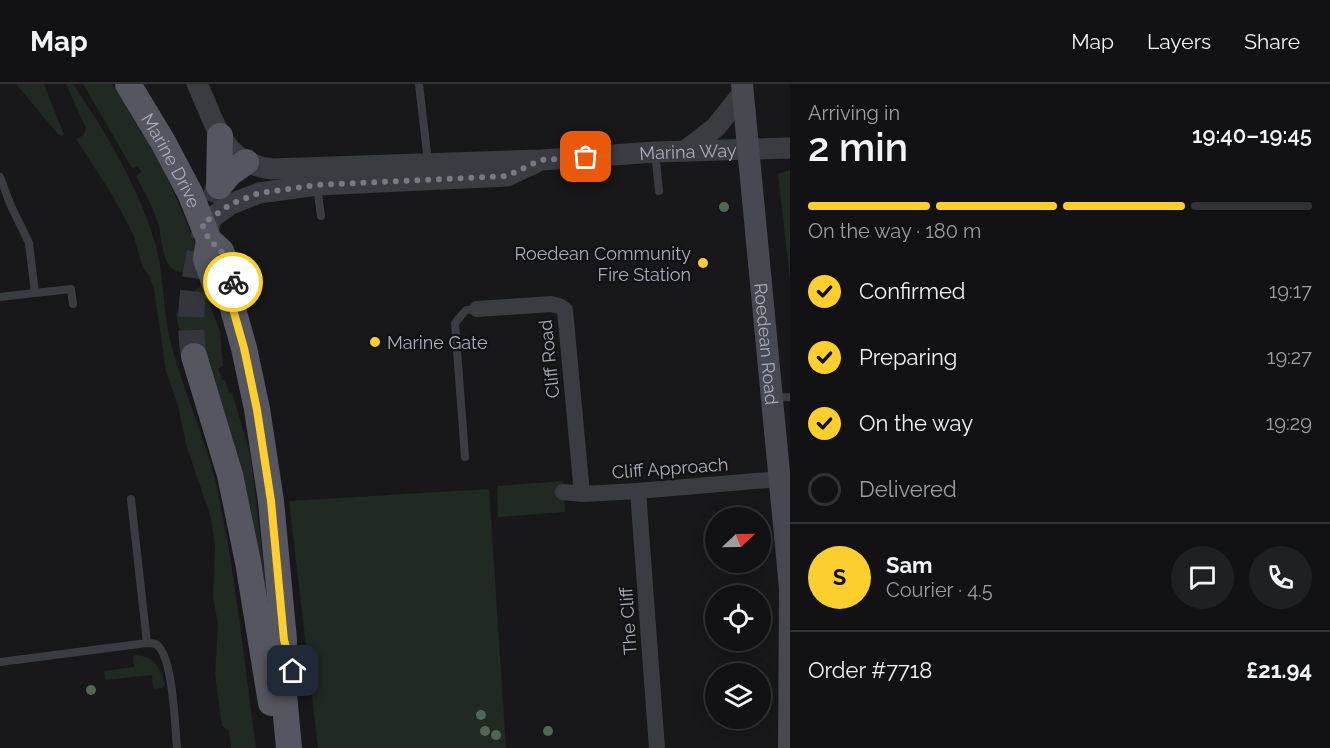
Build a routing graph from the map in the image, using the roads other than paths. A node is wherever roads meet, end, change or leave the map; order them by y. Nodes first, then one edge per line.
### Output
1 (128, 84) edge
2 (420, 84) edge
3 (196, 87) edge
4 (742, 89) edge
5 (220, 136) junction
6 (790, 148) edge
7 (749, 150) junction
8 (685, 151) junction
9 (655, 152) junction
10 (541, 160) junction
11 (246, 162) junction
12 (428, 163) junction
13 (0, 177) edge
14 (317, 185) junction
15 (659, 191) dead end
16 (321, 216) dead end
17 (206, 232) junction
18 (251, 282) dead end
19 (35, 293) junction
20 (229, 295) junction
21 (0, 297) edge
22 (73, 304) dead end
23 (477, 309) joint
24 (194, 356) tunnel mouth
25 (781, 398) edge
26 (465, 457) dead end
27 (779, 479) junction
28 (638, 491) junction
29 (563, 492) dead end
30 (582, 494) junction
31 (131, 499) dead end
32 (284, 640) junction
33 (147, 643) junction
34 (0, 662) edge
35 (177, 748) edge
36 (278, 748) edge
37 (289, 748) edge
38 (304, 748) edge
39 (657, 748) edge
40 (789, 748) edge

1 - 17 main road, Marine Drive
2 - 12 lane
3 - 5 street, Marina Way
4 - 7 main road, Roedean Road
4 - 8 street
5 - 11 street, Marina Way
5 - 11 main road
6 - 7 street, Marina Way
7 - 8 street, Marina Way
7 - 25 main road, Roedean Road
8 - 9 street, Marina Way
9 - 10 street, Marina Way
9 - 15 lane
10 - 12 street, Marina Way
10 - 14 street
11 - 12 street, Marina Way
13 - 19 lane
14 - 16 lane
14 - 17 street
17 - 20 main road, Marine Drive
18 - 20 lane
19 - 21 lane
19 - 22 lane
20 - 32 main road, Marine Drive
23 - 26 lane
23 - 30 street, Cliff Road
24 - 36 main road
25 - 27 main road, Roedean Road
27 - 28 street, Cliff Approach
27 - 40 main road, Roedean Road
28 - 30 street, Cliff Approach
28 - 39 street, The Cliff
29 - 30 street, Cliff Approach
31 - 33 lane
32 - 37 main road, Marine Drive
32 - 38 main road, Marine Drive
33 - 34 lane
33 - 35 lane

